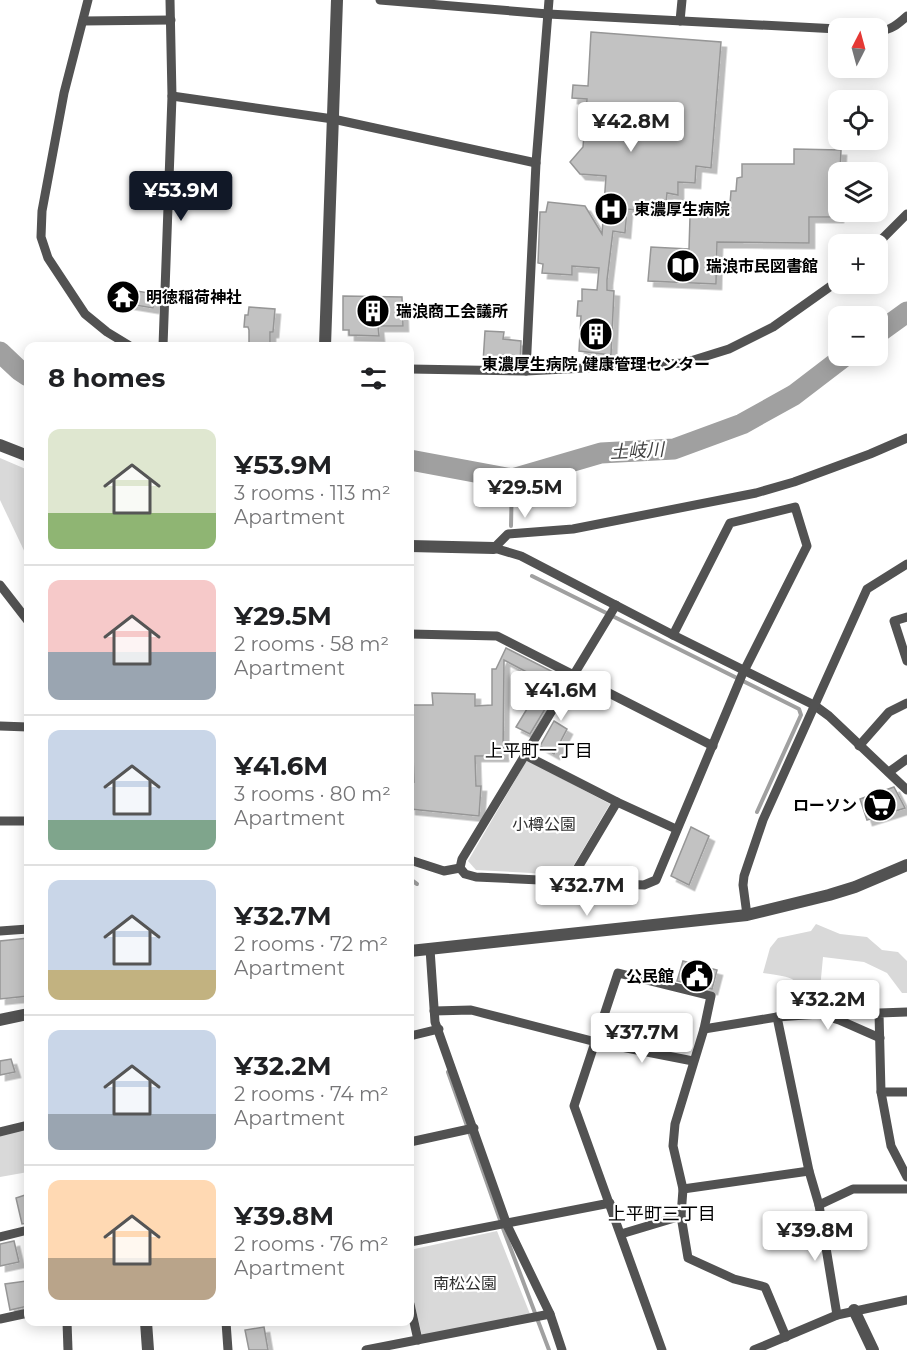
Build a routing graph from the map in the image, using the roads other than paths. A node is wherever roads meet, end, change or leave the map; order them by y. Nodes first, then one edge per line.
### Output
1 (88, 0) edge
2 (170, 0) edge
3 (337, 0) edge
4 (380, 0) edge
5 (549, 0) edge
6 (682, 0) edge
7 (548, 14) junction
8 (907, 15) edge
9 (171, 20) junction
10 (83, 21) junction
11 (680, 21) junction
12 (828, 28) edge
13 (888, 30) edge
14 (172, 96) junction
15 (333, 119) junction
16 (536, 163) junction
17 (907, 214) edge
18 (887, 234) edge
19 (828, 288) edge
20 (123, 342) edge
21 (163, 342) edge
22 (325, 342) edge
23 (414, 369) edge
24 (526, 371) junction
25 (907, 438) edge
26 (0, 445) edge
27 (24, 454) edge
28 (414, 546) edge
29 (494, 548) junction
30 (907, 564) edge
31 (0, 585) edge
32 (612, 611) junction
33 (24, 616) edge
34 (907, 617) edge
35 (414, 634) edge
36 (673, 635) junction
37 (907, 661) edge
38 (573, 675) junction
39 (742, 677) junction
40 (907, 703) edge
41 (814, 705) junction
42 (0, 726) edge
43 (24, 727) edge
44 (713, 746) junction
45 (859, 746) junction
46 (525, 755) junction
47 (907, 759) edge
48 (889, 772) junction
49 (907, 790) edge
50 (617, 802) junction
51 (0, 821) edge
52 (24, 822) edge
53 (676, 829) junction
54 (414, 861) edge
55 (907, 865) edge
56 (460, 868) junction
57 (570, 881) junction
58 (747, 915) junction
59 (24, 929) edge
60 (0, 931) edge
61 (430, 949) junction
62 (414, 951) edge
63 (435, 1011) junction
64 (907, 1012) edge
65 (24, 1015) edge
66 (777, 1017) junction
67 (0, 1020) edge
68 (439, 1029) junction
69 (704, 1029) junction
70 (414, 1035) edge
71 (880, 1038) junction
72 (596, 1042) junction
73 (693, 1060) junction
74 (880, 1092) junction
75 (907, 1092) edge
76 (24, 1126) edge
77 (474, 1128) junction
78 (0, 1132) edge
79 (414, 1141) edge
80 (809, 1171) junction
81 (907, 1177) edge
82 (683, 1189) junction
83 (907, 1189) edge
84 (610, 1203) junction
85 (819, 1205) junction
86 (681, 1216) junction
87 (507, 1225) junction
88 (24, 1231) edge
89 (621, 1234) junction
90 (0, 1237) edge
91 (414, 1241) edge
92 (907, 1300) edge
93 (854, 1310) junction
94 (24, 1314) edge
95 (550, 1314) junction
96 (837, 1315) junction
97 (0, 1319) edge
98 (414, 1322) edge
99 (67, 1326) edge
100 (146, 1326) edge
101 (226, 1326) edge
102 (786, 1337) junction
103 (418, 1340) junction
104 (68, 1350) edge
105 (148, 1350) edge
106 (228, 1350) edge
107 (366, 1350) edge
108 (562, 1350) edge
109 (662, 1350) edge
110 (754, 1350) edge
111 (873, 1350) edge

1 - 10 street
2 - 9 street
3 - 15 street
4 - 7 street
5 - 7 street
6 - 11 street
7 - 11 street
7 - 16 street
8 - 13 street
9 - 10 street
9 - 14 street
10 - 20 street
11 - 12 street
14 - 15 street
14 - 21 street
15 - 16 street
15 - 22 street
16 - 24 street
17 - 18 street
19 - 24 street
23 - 24 street
25 - 29 street
26 - 27 street
28 - 29 street
29 - 32 street
30 - 41 street
31 - 33 street
32 - 36 street
32 - 38 street
34 - 37 street
35 - 38 street
36 - 39 street
36 - 39 street
38 - 44 street
38 - 46 street
39 - 41 street
39 - 44 street
40 - 45 street
41 - 45 street
41 - 58 street
42 - 43 street
44 - 53 street
45 - 48 street
46 - 50 street
46 - 56 street
47 - 48 street
48 - 49 street
50 - 53 street
50 - 57 street
51 - 52 street
53 - 57 street
54 - 56 street
55 - 58 street
56 - 57 street
58 - 61 street
59 - 60 street
61 - 62 street
61 - 63 street
63 - 68 street
63 - 72 street
64 - 71 street
65 - 67 street
66 - 69 street
66 - 71 street
66 - 80 street
68 - 70 street
68 - 77 street
69 - 72 street
69 - 73 street
71 - 74 street
72 - 73 street
72 - 84 street
73 - 82 street
74 - 75 street
74 - 81 street
76 - 78 street
77 - 79 street
77 - 87 street
80 - 82 street
80 - 85 street
82 - 86 street
83 - 85 street
84 - 87 street
84 - 89 street
85 - 96 street
86 - 89 street
86 - 102 street
87 - 91 street
87 - 95 street
88 - 90 street
89 - 109 street
92 - 93 street
93 - 96 street
93 - 111 street
94 - 97 street
95 - 103 street
95 - 108 street
96 - 102 street
98 - 103 street
99 - 104 street
100 - 105 street
101 - 106 street
102 - 110 street
103 - 107 street

